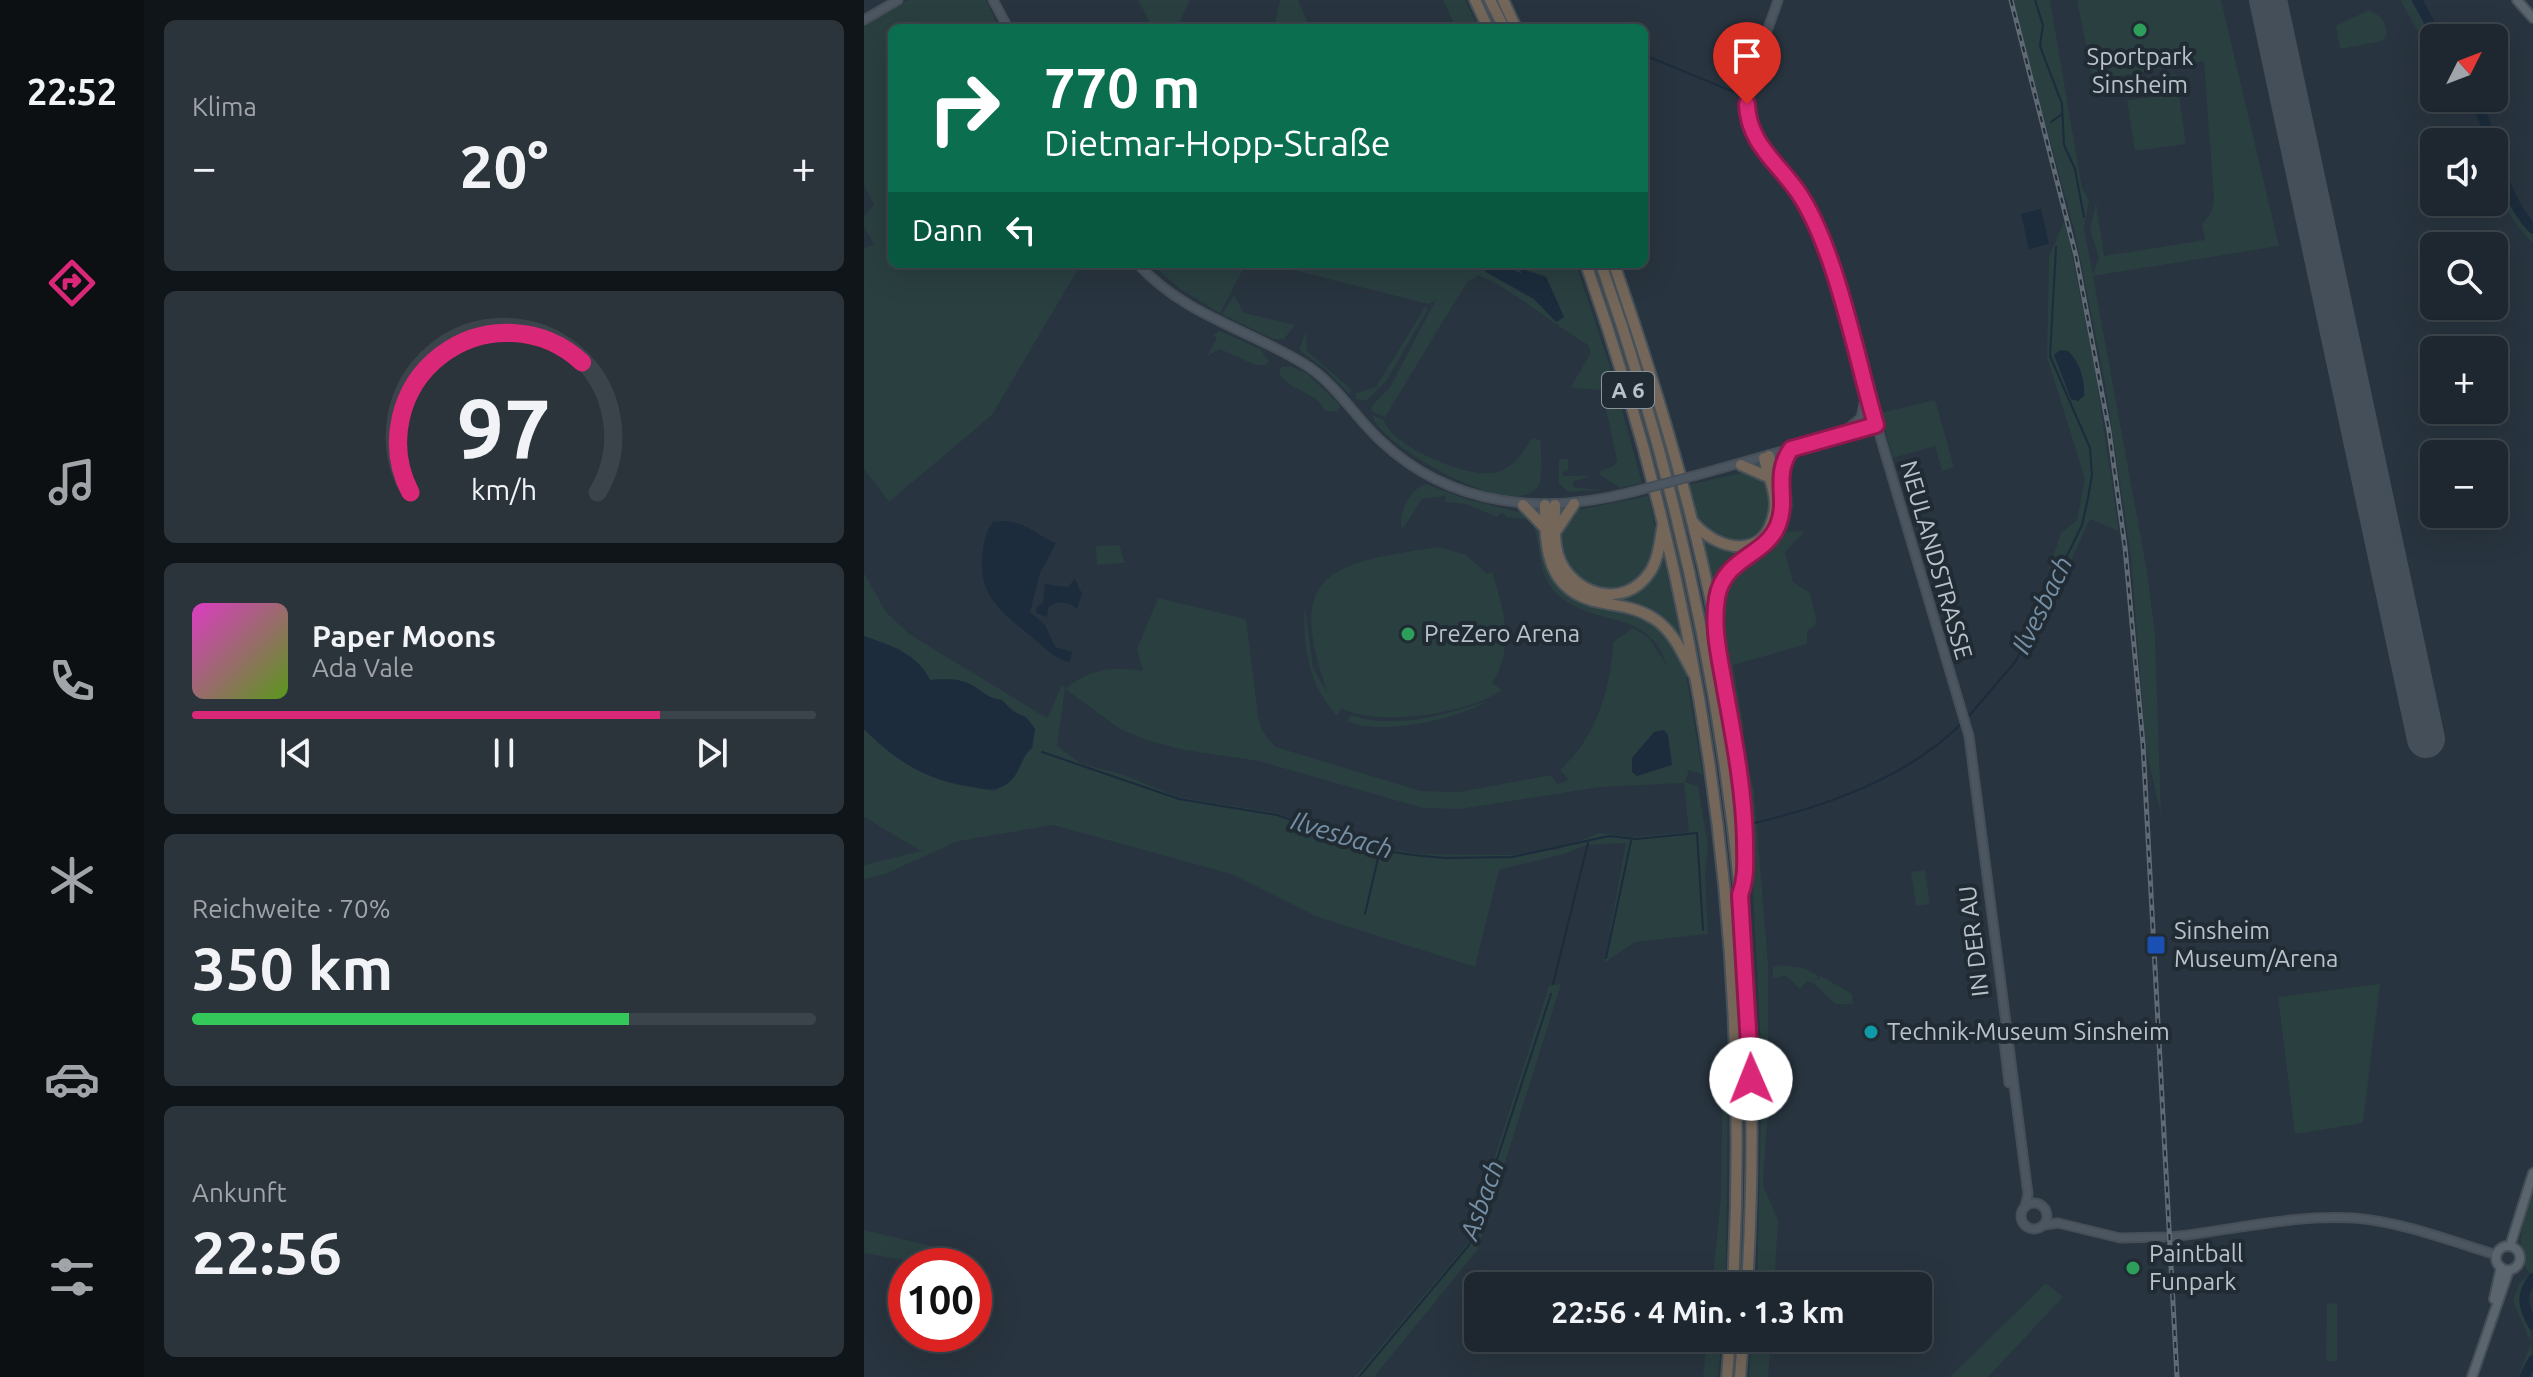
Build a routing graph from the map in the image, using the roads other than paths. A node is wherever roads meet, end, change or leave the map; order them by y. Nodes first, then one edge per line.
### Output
1 (898, 0) edge
2 (993, 0) edge
3 (1475, 0) edge
4 (1490, 0) edge
5 (1503, 0) edge
6 (1778, 0) edge
7 (2517, 0) edge
8 (2533, 18) edge
9 (864, 20) edge
10 (1006, 24) edge
11 (1486, 24) edge
12 (1502, 24) edge
13 (1514, 24) edge
14 (1143, 268) edge
15 (1587, 268) edge
16 (1602, 268) edge
17 (1615, 268) edge
18 (1866, 392) junction
19 (1876, 425) junction
20 (1829, 437) junction
21 (1791, 449) junction
22 (1766, 457) junction
23 (1741, 465) junction
24 (1774, 481) junction
25 (1574, 504) junction
26 (1523, 505) junction
27 (1550, 505) junction
28 (1664, 518) junction
29 (1689, 518) junction
30 (1550, 530) junction
31 (1715, 636) junction
32 (1698, 683) junction
33 (1952, 685) joint
34 (1740, 895) junction
35 (2532, 1176) edge
36 (2028, 1194) junction
37 (2034, 1203) junction
38 (2025, 1207) junction
39 (2046, 1212) junction
40 (2044, 1225) junction
41 (2079, 1228) junction
42 (2510, 1246) junction
43 (2497, 1255) junction
44 (2505, 1268) junction
45 (1733, 1272) edge
46 (1747, 1272) edge
47 (1729, 1352) edge
48 (1742, 1352) edge
49 (1727, 1377) edge
50 (1740, 1377) edge
51 (2472, 1377) edge

1 - 9 street
2 - 10 street
3 - 11 highway
4 - 12 highway
5 - 13 highway
6 - 18 street, NEULANDSTRASSE
7 - 8 main road
14 - 26 street
15 - 28 highway, A 6
16 - 34 highway, A 6
17 - 29 highway
18 - 19 street, NEULANDSTRASSE
18 - 20 street
19 - 20 street
19 - 33 street, NEULANDSTRASSE
20 - 21 street
21 - 22 street
21 - 24 highway
22 - 23 street
22 - 24 highway
23 - 24 highway
23 - 25 street, bridge
24 - 29 highway
24 - 31 highway
25 - 27 street
25 - 30 highway
26 - 27 street
26 - 30 highway
27 - 30 highway
28 - 30 highway
28 - 32 highway, A 6
29 - 31 highway
30 - 32 highway
31 - 34 highway
32 - 45 highway, A 6
33 - 36 street, IN DER AU
34 - 46 highway, A 6
35 - 42 main road
36 - 37 street, IN DER AU
36 - 38 street, IN DER AU
37 - 38 street
37 - 39 street
38 - 40 street
39 - 40 street
39 - 41 street
40 - 41 street
41 - 43 street
42 - 43 main road
42 - 44 main road
43 - 44 main road
44 - 51 main road
47 - 49 highway
48 - 50 highway

